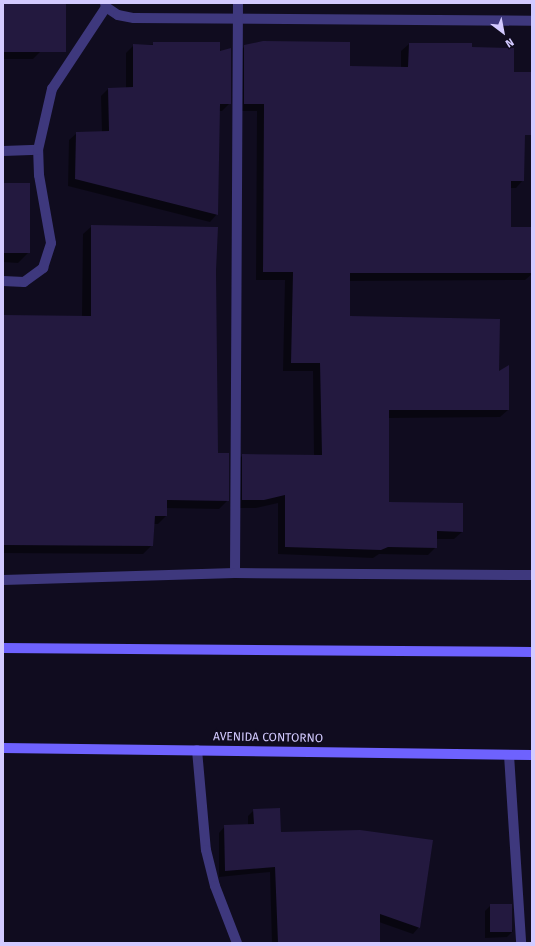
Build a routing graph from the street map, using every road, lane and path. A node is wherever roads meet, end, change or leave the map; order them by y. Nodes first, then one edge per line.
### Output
1 (238, 3) edge
2 (106, 5) edge
3 (238, 18) junction
4 (532, 20) edge
5 (38, 150) junction
6 (3, 151) edge
7 (3, 281) edge
8 (235, 573) junction
9 (532, 575) edge
10 (3, 580) edge
11 (3, 648) edge
12 (532, 652) edge
13 (3, 748) edge
14 (197, 750) junction
15 (508, 755) junction
16 (532, 755) edge
17 (237, 943) edge
18 (522, 943) edge

1 - 3 street
2 - 3 street
2 - 5 street
3 - 4 street
3 - 8 street
5 - 6 street
5 - 7 street
8 - 9 street
8 - 10 street
11 - 12 main road
13 - 14 main road, AVENIDA CONTORNO
14 - 15 main road, AVENIDA CONTORNO
14 - 17 street
15 - 16 main road, AVENIDA CONTORNO
15 - 18 street

